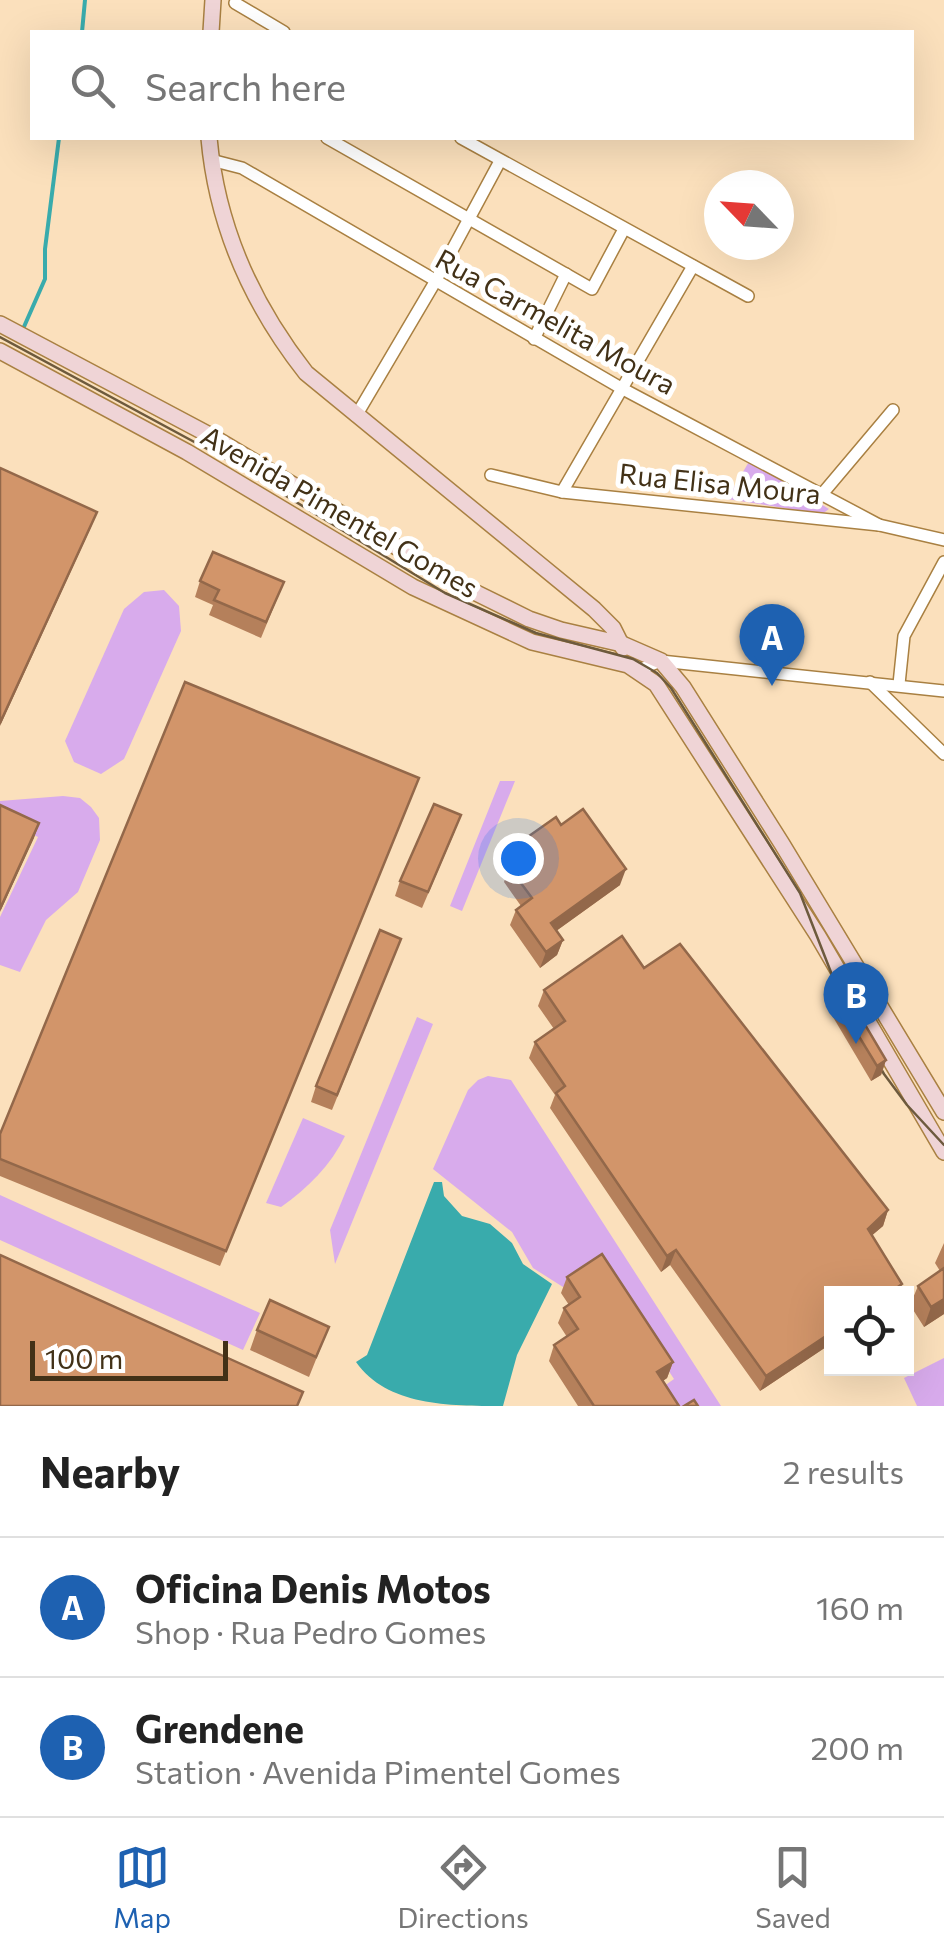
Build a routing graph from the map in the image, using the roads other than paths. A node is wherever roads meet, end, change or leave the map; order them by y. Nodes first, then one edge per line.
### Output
1 (213, 0) edge
2 (235, 3) dead end
3 (211, 30) edge
4 (281, 30) edge
5 (209, 140) edge
6 (331, 140) edge
7 (464, 140) edge
8 (211, 160) junction
9 (500, 161) junction
10 (469, 219) junction
11 (624, 229) junction
12 (693, 266) junction
13 (566, 274) junction
14 (435, 282) junction
15 (748, 296) dead end
16 (6, 327) edge
17 (534, 339) junction
18 (0, 351) edge
19 (620, 388) junction
20 (893, 410) dead end
21 (356, 416) junction
22 (491, 474) dead end
23 (562, 492) junction
24 (823, 493) junction
25 (356, 523) junction
26 (879, 525) junction
27 (944, 540) edge
28 (342, 548) junction
29 (944, 562) edge
30 (622, 644) junction
31 (661, 662) junction
32 (633, 667) junction
33 (870, 682) junction
34 (899, 684) junction
35 (943, 691) edge
36 (944, 754) edge
37 (944, 1112) edge
38 (944, 1152) edge

1 - 3 main road
2 - 4 street
5 - 8 main road
6 - 10 street
7 - 9 street
8 - 14 street, Rua Carmelita Moura
8 - 21 main road
9 - 10 street
9 - 11 street
10 - 13 street
10 - 14 street
11 - 12 street
11 - 13 street
12 - 15 street
12 - 19 street
13 - 17 street
14 - 17 street, Rua Carmelita Moura
14 - 21 street
16 - 25 main road, Avenida Pimentel Gomes
17 - 19 street, Rua Carmelita Moura
18 - 28 main road, Avenida Pimentel Gomes
19 - 23 street
19 - 24 street, Rua Carmelita Moura
20 - 24 street
21 - 30 main road
22 - 23 street, Rua Elisa Moura
23 - 26 street, Rua Elisa Moura
24 - 26 street, Rua Carmelita Moura
25 - 28 main road
25 - 30 main road, Avenida Pimentel Gomes
26 - 27 street, Rua Elisa Moura
28 - 32 main road, Avenida Pimentel Gomes
29 - 34 street
30 - 31 main road, Avenida Pimentel Gomes
30 - 32 main road
31 - 32 street
31 - 33 street
31 - 37 main road, Avenida Pimentel Gomes
32 - 38 main road
33 - 34 street
33 - 36 street
34 - 35 street

